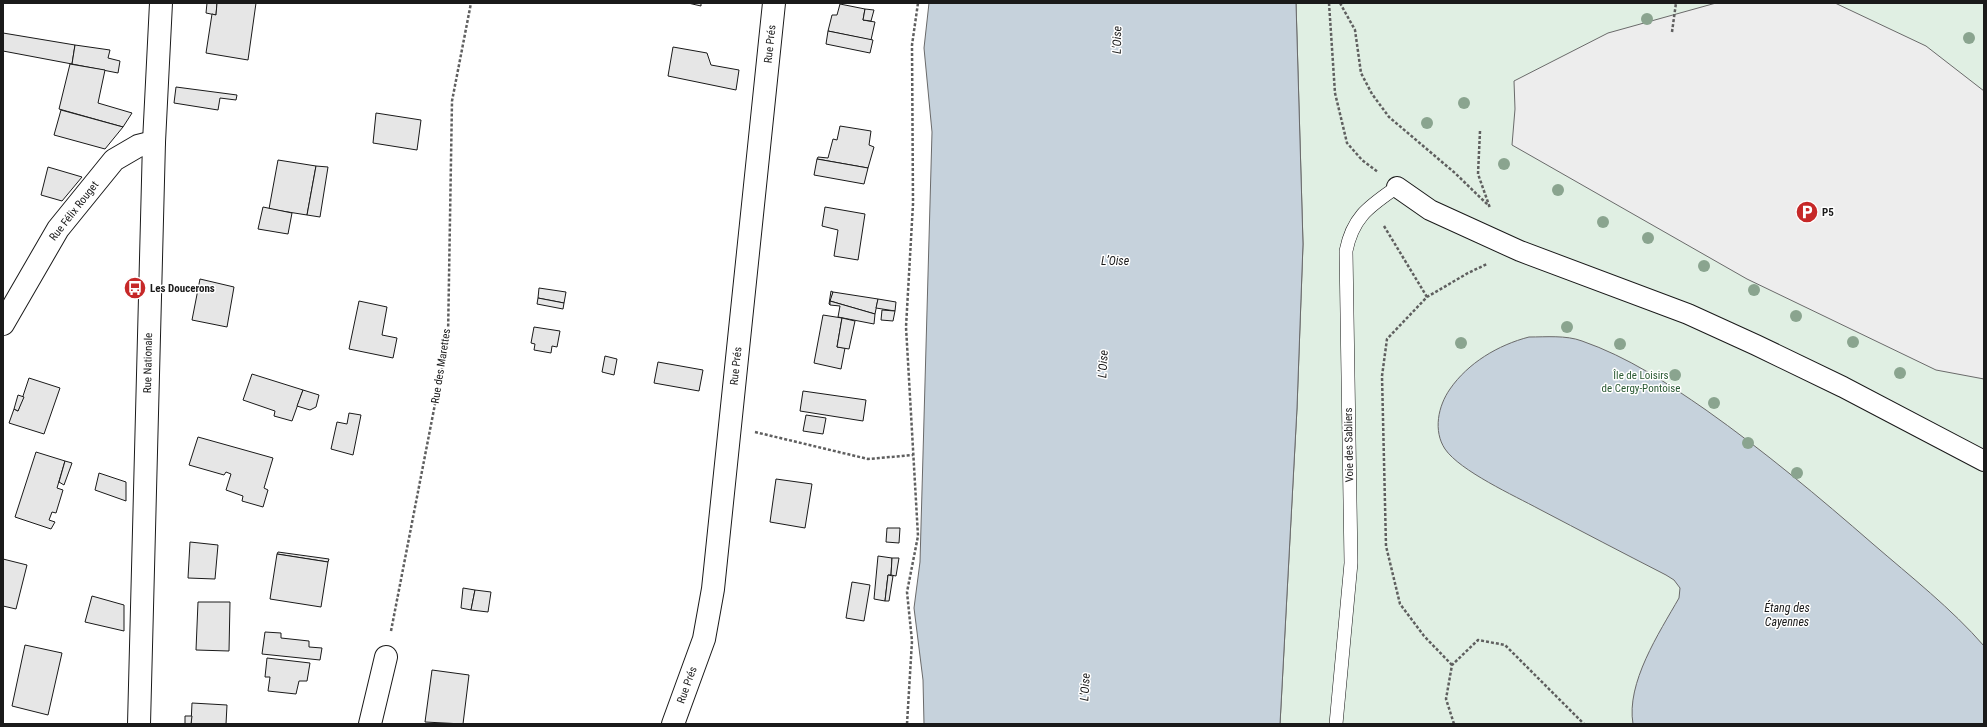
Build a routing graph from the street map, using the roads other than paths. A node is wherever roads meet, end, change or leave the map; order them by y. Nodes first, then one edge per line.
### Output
1 (161, 3) edge
2 (774, 3) edge
3 (154, 142) junction
4 (1397, 187) joint
5 (3, 324) edge
6 (1984, 461) edge
7 (386, 657) road end
8 (139, 724) edge
9 (370, 724) edge
10 (673, 724) edge
11 (1336, 724) edge

1 - 3 street, Rue Nationale
2 - 10 street, Rue Prés
3 - 5 street, Rue Félix Rouget
3 - 8 street, Rue Nationale
4 - 6 street
4 - 11 lane, Voie des Sabliers
7 - 9 street

